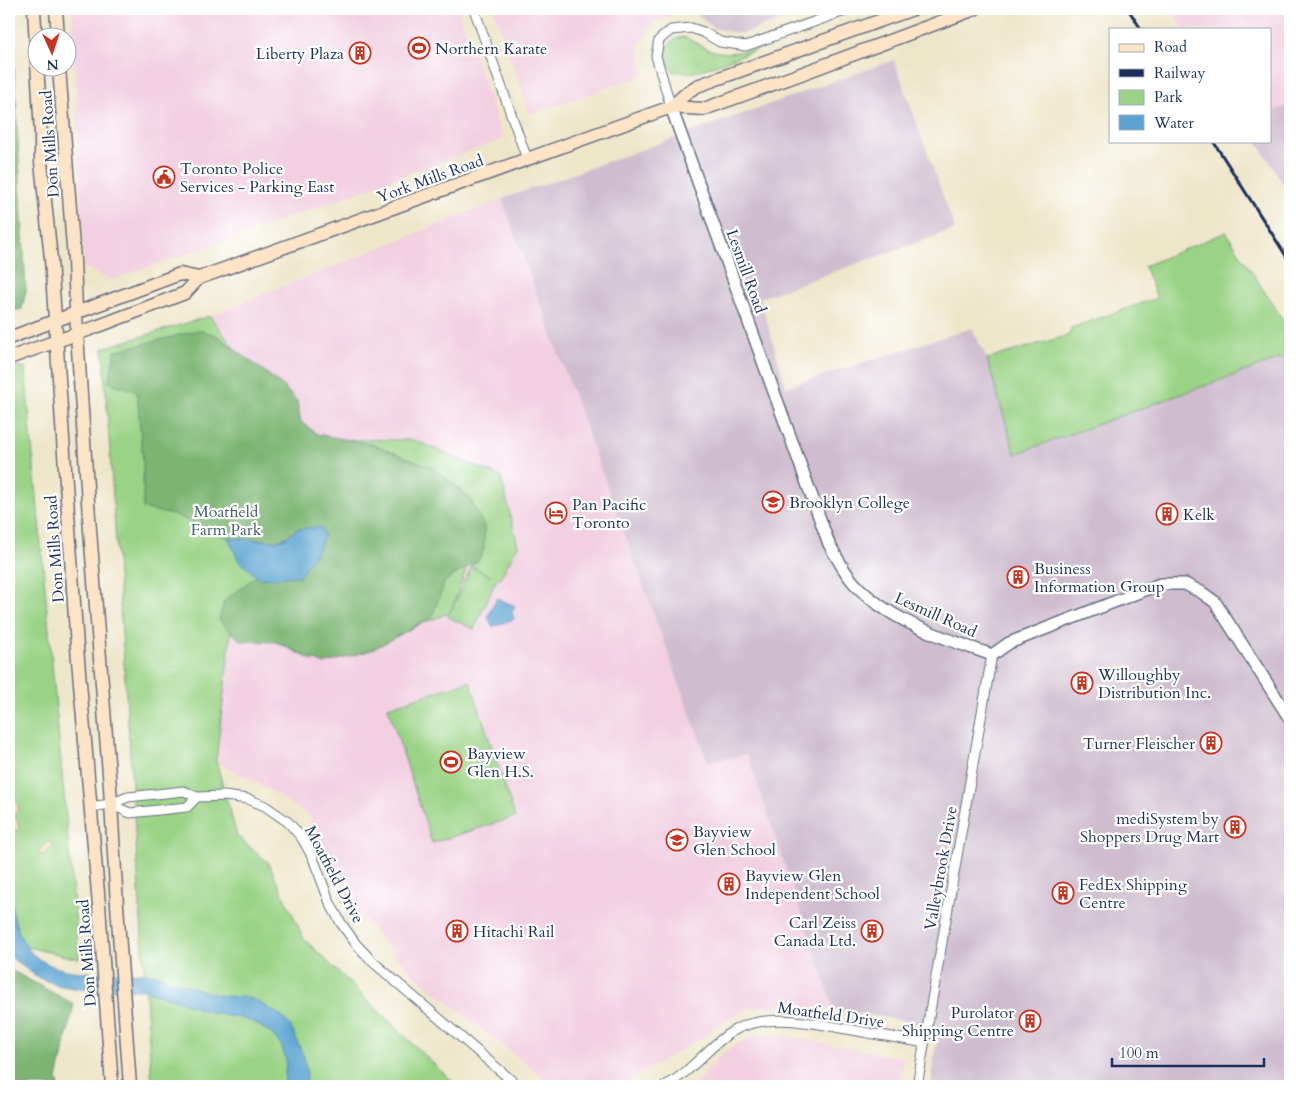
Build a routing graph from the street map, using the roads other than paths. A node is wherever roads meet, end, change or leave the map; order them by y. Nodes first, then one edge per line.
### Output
1 (474, 9) edge
2 (850, 9) edge
3 (913, 9) edge
4 (975, 9) edge
5 (56, 14) edge
6 (34, 15) edge
7 (57, 28) edge
8 (61, 78) edge
9 (671, 107) junction
10 (41, 134) junction
11 (64, 135) junction
12 (527, 159) junction
13 (199, 278) junction
14 (75, 313) junction
15 (55, 320) junction
16 (77, 334) junction
17 (9, 338) edge
18 (56, 341) junction
19 (9, 358) edge
20 (992, 655) junction
21 (1290, 719) edge
22 (196, 797) junction
23 (110, 804) junction
24 (91, 807) junction
25 (924, 1043) junction
26 (130, 1084) edge
27 (112, 1085) edge
28 (518, 1086) edge
29 (665, 1086) edge
30 (918, 1086) edge

1 - 12 street
2 - 9 street
3 - 9 main road, York Mills Road
4 - 9 main road, York Mills Road
5 - 6 main road
5 - 7 main road
6 - 10 main road, Don Mills Road
8 - 11 main road, Don Mills Road
9 - 12 main road, York Mills Road
9 - 20 street, Lesmill Road
10 - 11 main road
10 - 15 main road, Don Mills Road
11 - 14 main road, Don Mills Road
12 - 13 main road, York Mills Road
13 - 14 main road, York Mills Road
13 - 16 main road, York Mills Road
14 - 15 main road, York Mills Road
14 - 16 main road, Don Mills Road
15 - 17 main road, York Mills Road
15 - 18 main road, Don Mills Road
16 - 18 main road, York Mills Road
16 - 23 main road, Don Mills Road
18 - 19 main road, York Mills Road
18 - 24 main road, Don Mills Road
20 - 21 street
20 - 25 street, Valleybrook Drive
22 - 23 street, Moatfield Drive
22 - 23 street, Moatfield Drive
22 - 28 street, Moatfield Drive
23 - 24 street, Moatfield Drive
23 - 26 main road, Don Mills Road
24 - 27 main road, Don Mills Road
25 - 29 street, Moatfield Drive
25 - 30 street, Valleybrook Drive

